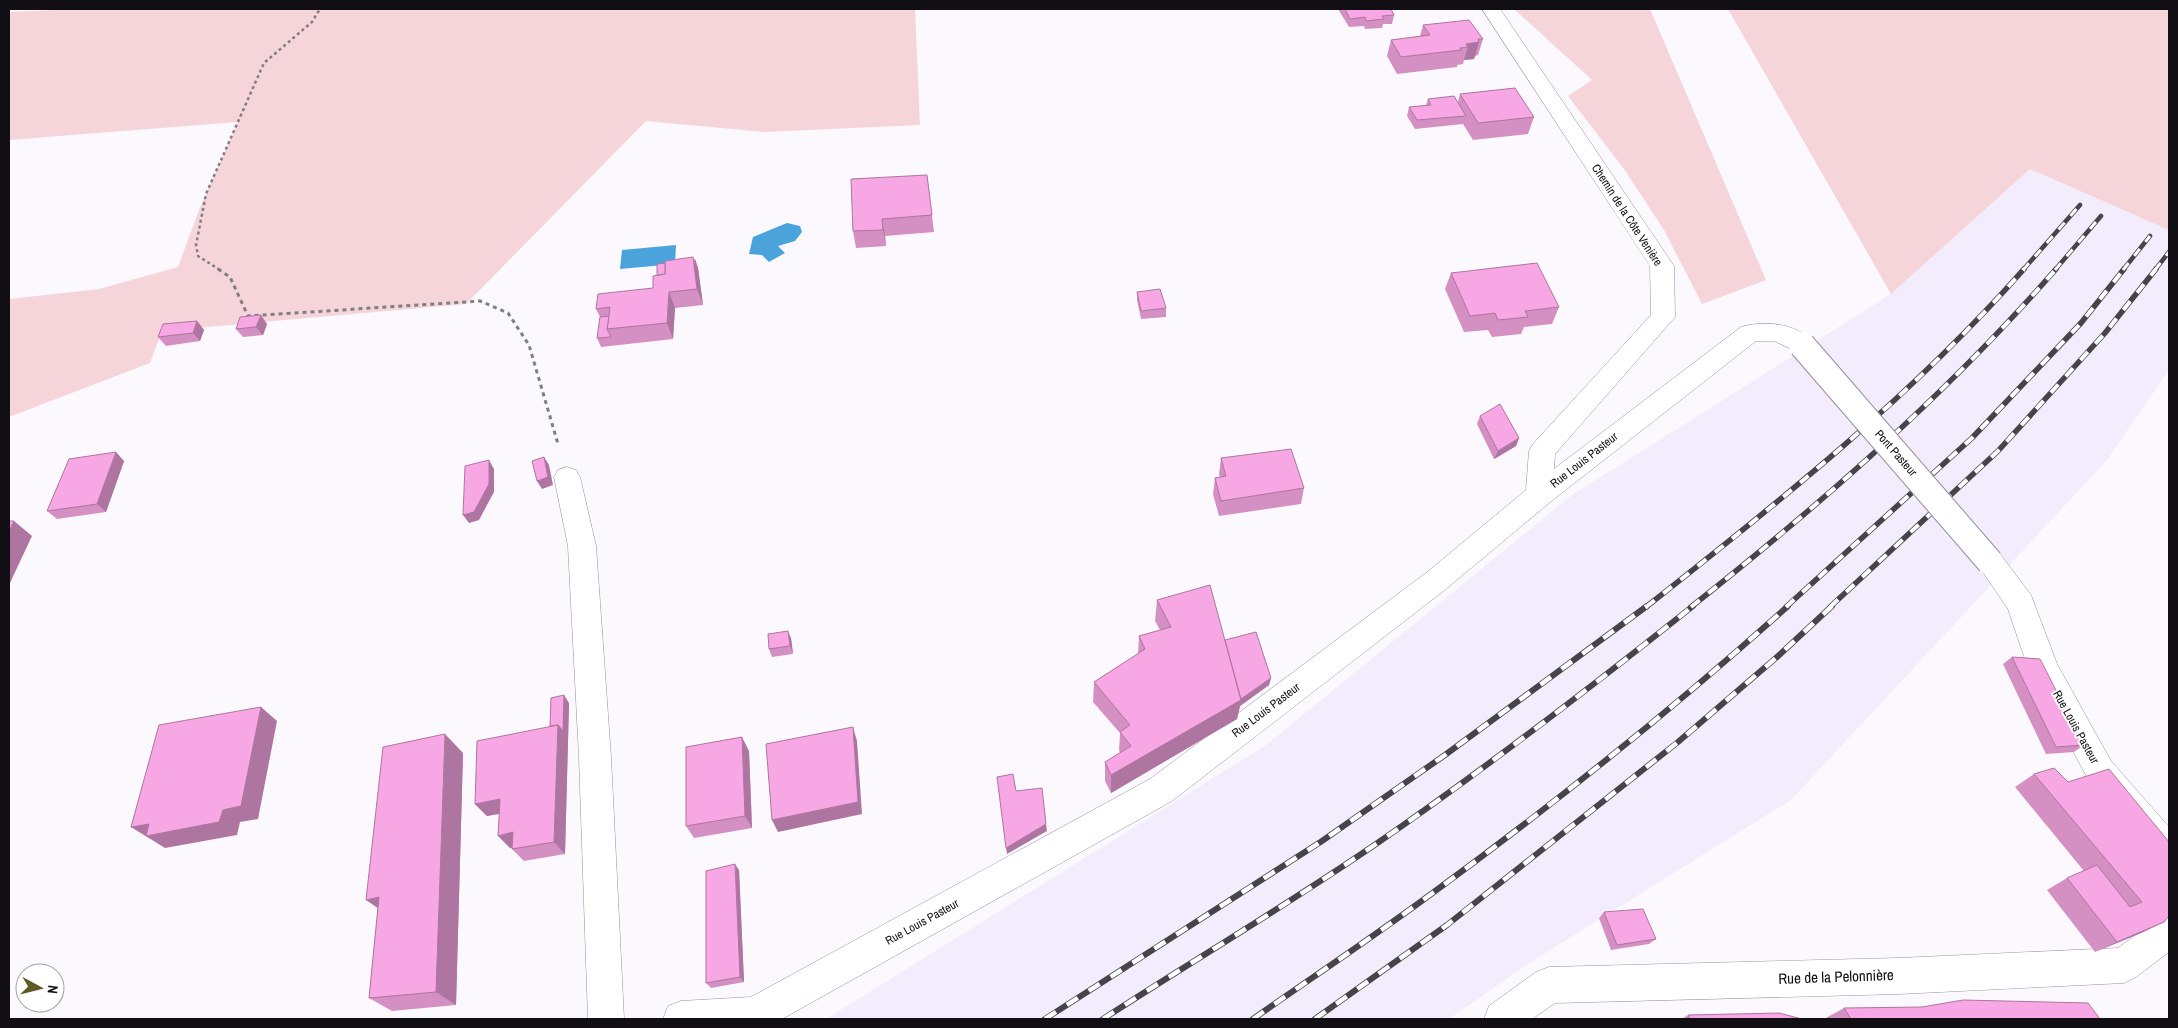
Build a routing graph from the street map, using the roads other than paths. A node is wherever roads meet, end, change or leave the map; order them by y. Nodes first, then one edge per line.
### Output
1 (1491, 9) edge
2 (1802, 345) joint
3 (567, 477) road end
4 (1539, 495) junction
5 (1990, 562) joint
6 (2169, 852) edge
7 (2169, 931) edge
8 (606, 1019) edge
9 (682, 1019) edge
10 (1502, 1019) edge

1 - 4 street, Chemin de la Côte Venière
2 - 4 street, Rue Louis Pasteur
2 - 5 street, Pont Pasteur, bridge
3 - 8 street
4 - 9 street, Rue Louis Pasteur
5 - 6 street, Rue Louis Pasteur
7 - 10 street, Rue de la Pelonnière

